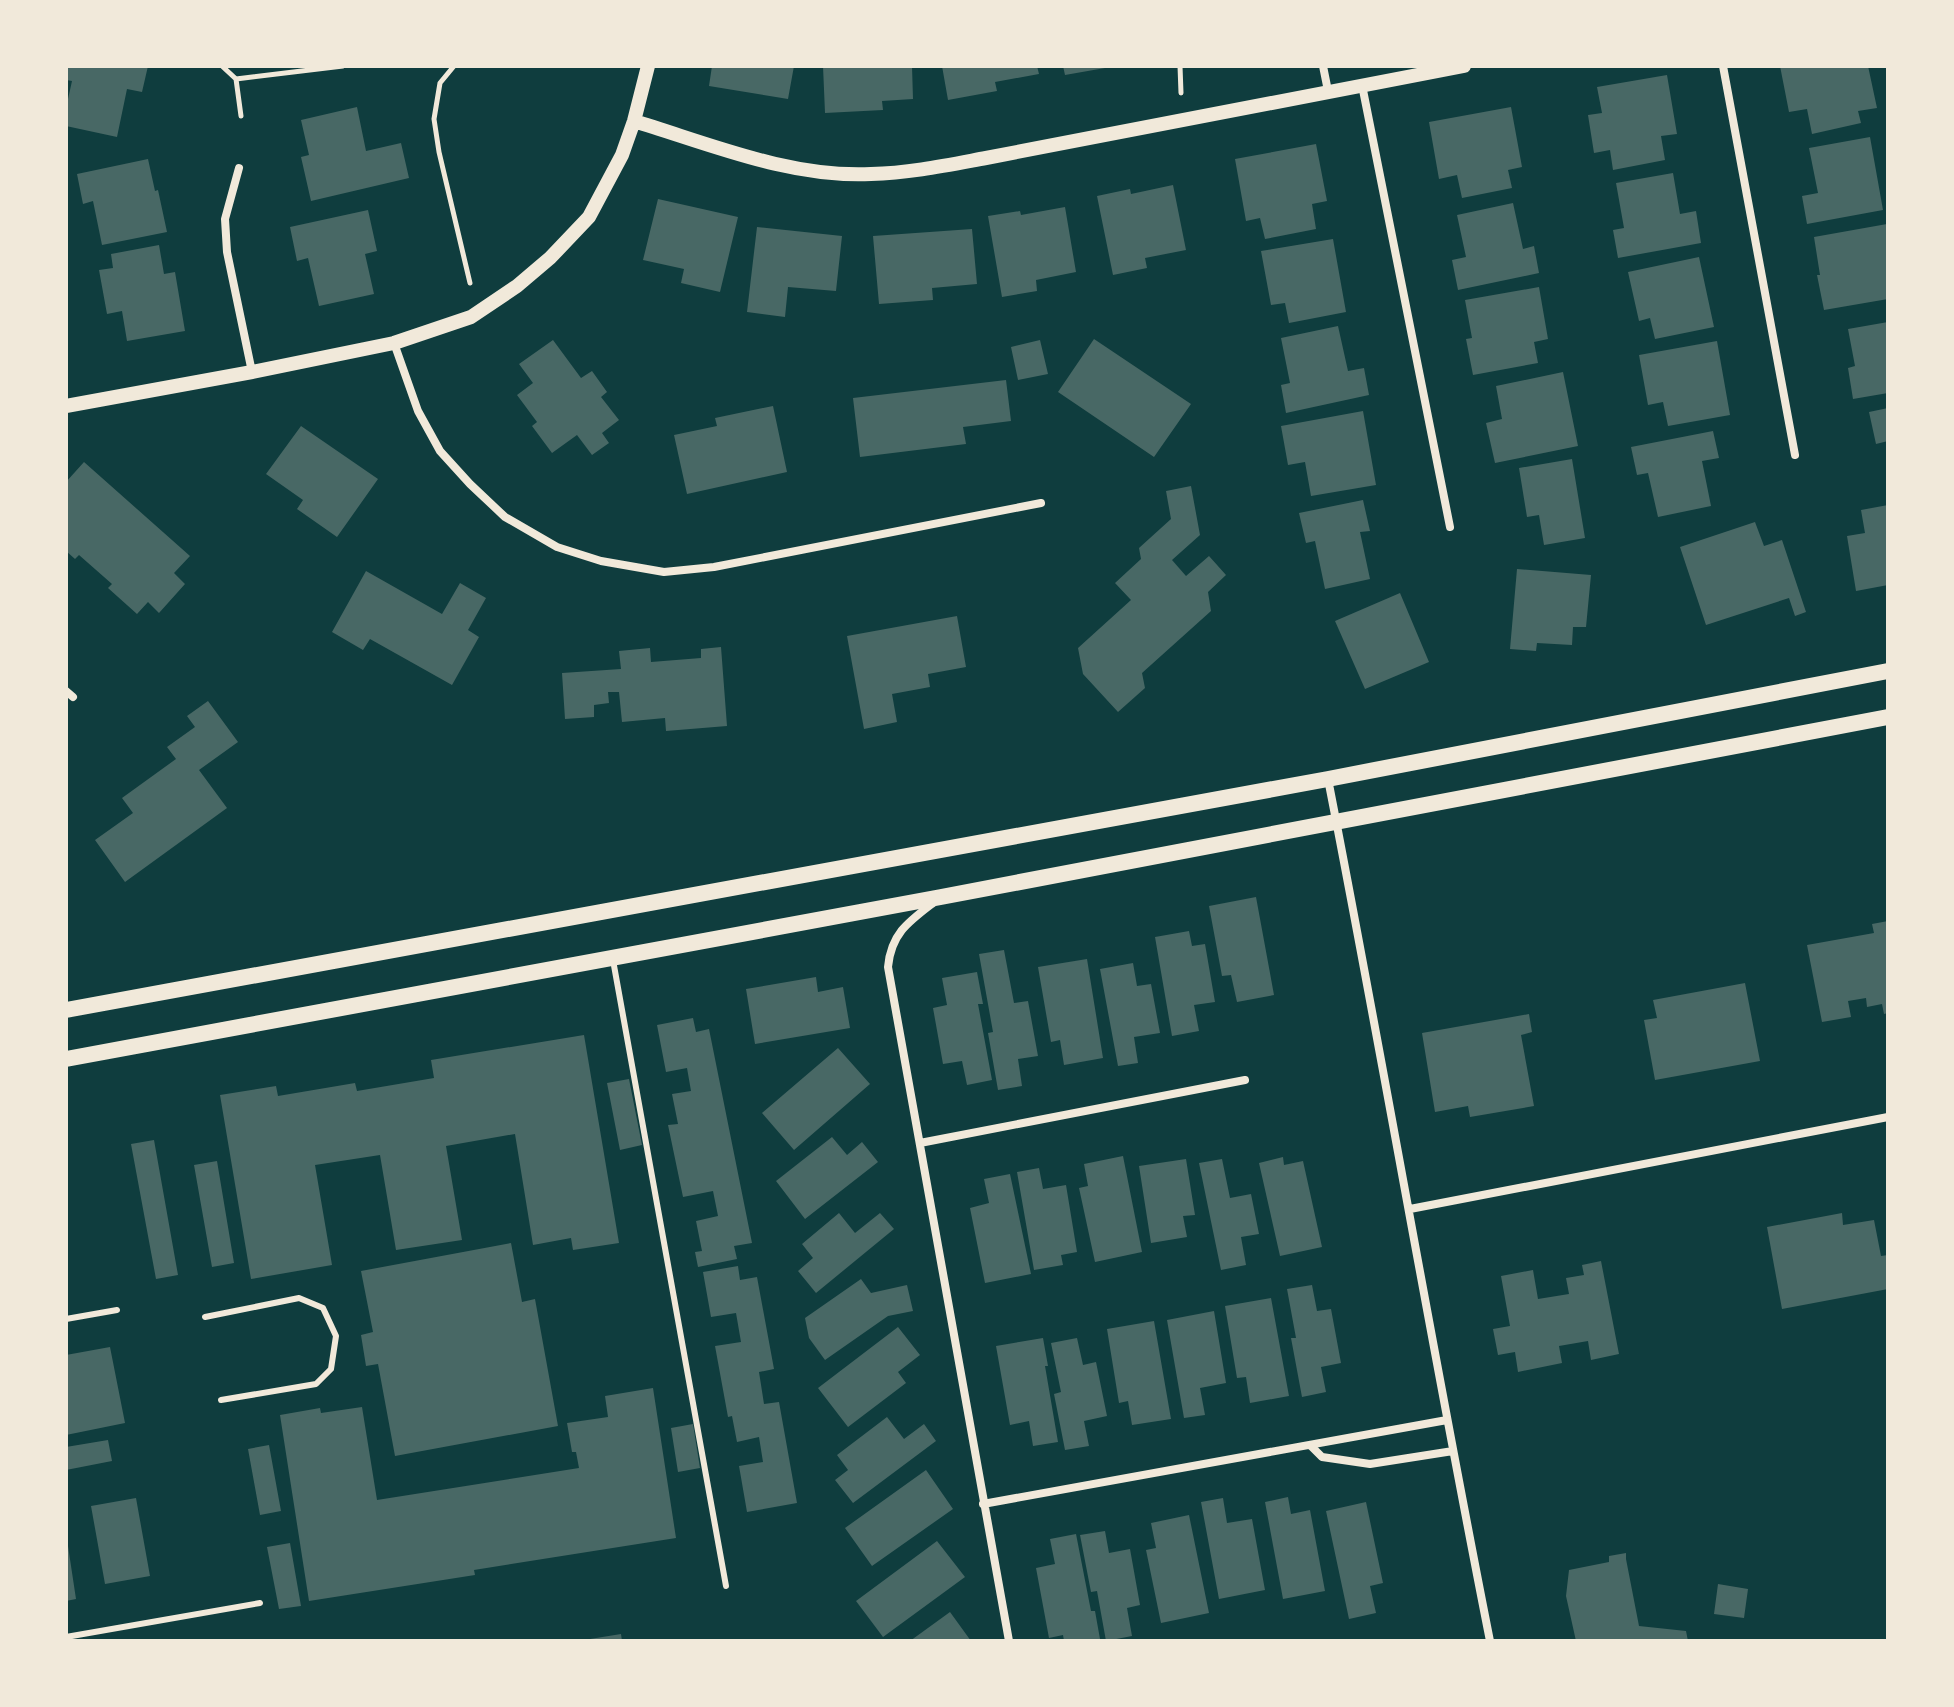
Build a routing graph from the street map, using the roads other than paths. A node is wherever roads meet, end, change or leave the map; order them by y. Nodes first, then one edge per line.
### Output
1 (648, 66) edge
2 (1323, 66) edge
3 (1723, 66) edge
4 (1457, 67) edge
5 (1362, 85) junction
6 (1328, 91) junction
7 (634, 121) junction
8 (239, 168) dead end
9 (394, 343) junction
10 (252, 372) junction
11 (66, 406) edge
12 (1795, 455) dead end
13 (1041, 503) dead end
14 (1450, 527) dead end
15 (1888, 671) edge
16 (1888, 717) edge
17 (1328, 779) junction
18 (1337, 822) junction
19 (941, 897) junction
20 (612, 958) junction
21 (66, 1010) edge
22 (66, 1059) edge
23 (1245, 1080) dead end
24 (1888, 1117) edge
25 (920, 1143) junction
26 (1410, 1209) junction
27 (117, 1310) dead end
28 (205, 1317) dead end
29 (66, 1319) edge
30 (221, 1400) dead end
31 (1447, 1420) junction
32 (1310, 1445) junction
33 (1453, 1451) junction
34 (983, 1504) junction
35 (726, 1586) dead end
36 (260, 1603) dead end
37 (66, 1637) edge
38 (1009, 1641) edge
39 (1490, 1641) edge

1 - 7 street
2 - 6 street
3 - 12 street
4 - 5 street
5 - 6 street
5 - 14 street
6 - 7 street
7 - 9 street
8 - 10 street
9 - 10 street
9 - 13 street
10 - 11 street
15 - 17 main road
16 - 18 main road
17 - 18 street
17 - 21 main road
18 - 19 main road
18 - 26 street
19 - 20 main road
19 - 25 street
20 - 22 main road
20 - 35 lane
23 - 25 street
24 - 26 street
25 - 34 street
26 - 31 street
27 - 29 lane
28 - 30 lane
31 - 32 street
31 - 33 street
32 - 33 street
32 - 34 street
33 - 39 street
34 - 38 street
36 - 37 lane

